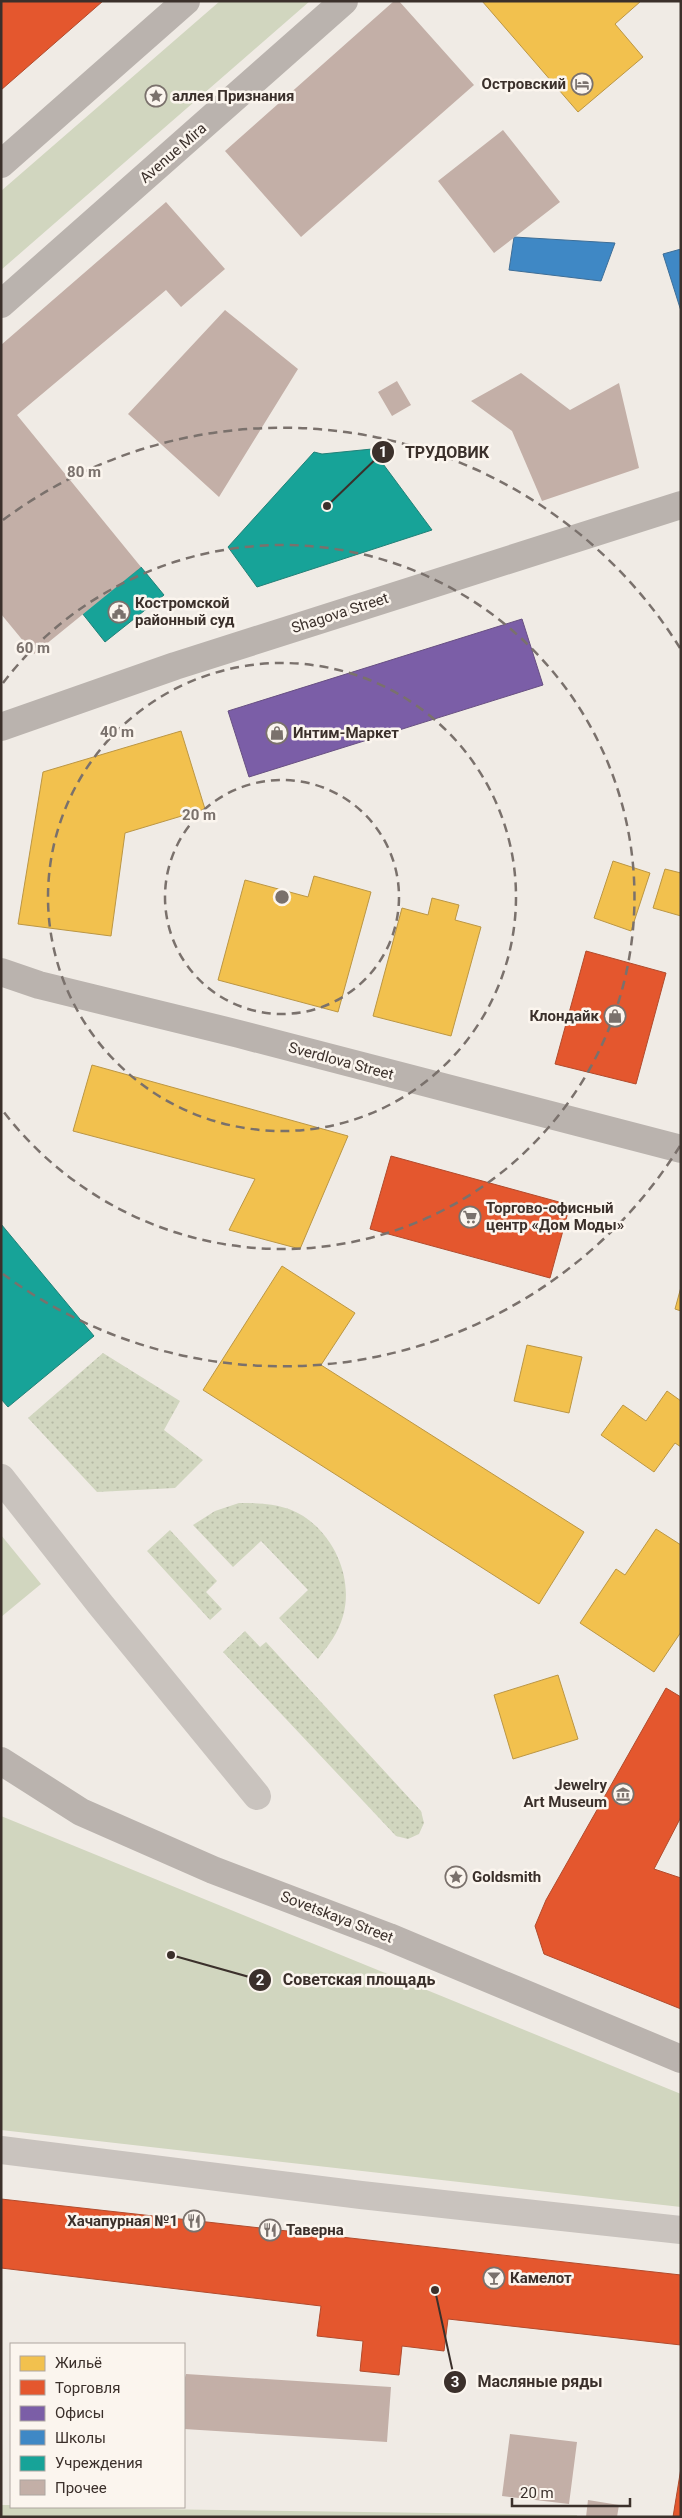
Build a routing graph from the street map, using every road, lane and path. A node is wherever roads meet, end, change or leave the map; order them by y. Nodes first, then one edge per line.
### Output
1 (186, 1) edge
2 (344, 1) edge
3 (1, 164) edge
4 (1, 304) edge
5 (681, 505) edge
6 (1, 727) edge
7 (1, 972) edge
8 (681, 1149) edge
9 (1, 1478) edge
10 (1, 1761) edge
11 (257, 1796) dead end
12 (681, 2059) edge
13 (1, 2150) edge
14 (681, 2230) edge

1 - 3 street
2 - 4 street, Avenue Mira
5 - 6 street, Shagova Street
7 - 8 street, Sverdlova Street
9 - 11 street
10 - 12 street, Sovetskaya Street
13 - 14 street

